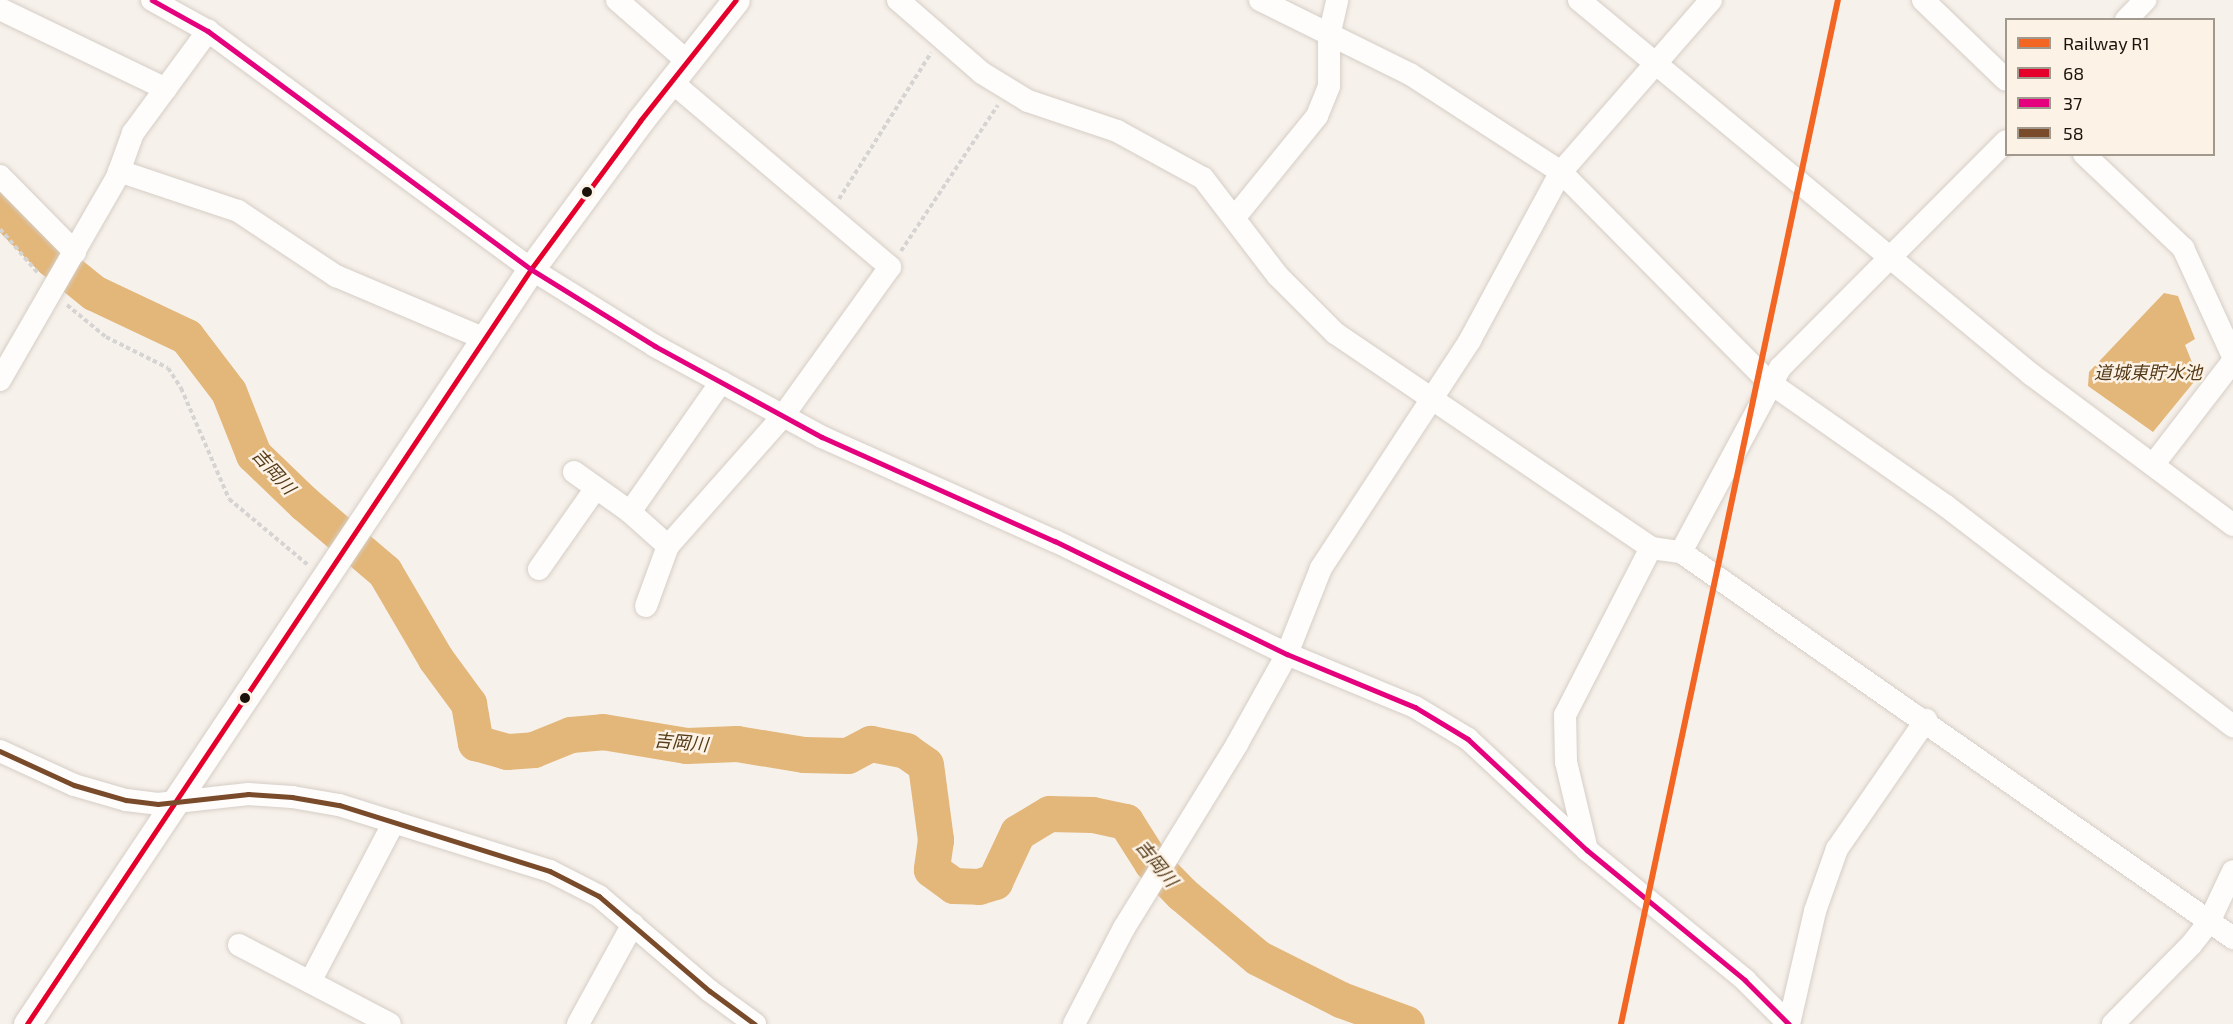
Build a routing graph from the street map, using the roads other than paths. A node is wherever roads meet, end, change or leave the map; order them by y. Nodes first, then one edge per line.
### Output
1 (152, 0) edge
2 (617, 0) edge
3 (736, 0) edge
4 (898, 0) edge
5 (1260, 0) edge
6 (1337, 0) edge
7 (1579, 0) edge
8 (1711, 0) edge
9 (1923, 0) edge
10 (2145, 0) edge
11 (0, 9) edge
12 (2128, 18) edge
13 (208, 31) junction
14 (1329, 36) junction
15 (1655, 64) junction
16 (680, 72) junction
17 (2005, 78) edge
18 (166, 88) junction
19 (2005, 143) edge
20 (2086, 156) edge
21 (119, 171) junction
22 (1561, 172) junction
23 (0, 176) edge
24 (1235, 217) junction
25 (74, 255) junction
26 (1889, 257) junction
27 (531, 269) junction
28 (485, 339) junction
29 (2233, 356) edge
30 (2233, 361) edge
31 (0, 380) edge
32 (721, 382) junction
33 (1769, 382) junction
34 (1432, 398) junction
35 (783, 416) junction
36 (2153, 465) junction
37 (574, 472) dead end
38 (596, 488) junction
39 (630, 512) junction
40 (2233, 525) edge
41 (668, 546) junction
42 (1651, 548) junction
43 (1681, 552) junction
44 (539, 569) dead end
45 (646, 606) dead end
46 (1287, 654) junction
47 (1926, 720) junction
48 (2233, 726) edge
49 (0, 751) edge
50 (181, 799) junction
51 (394, 822) junction
52 (1587, 850) junction
53 (2233, 871) edge
54 (2209, 922) junction
55 (633, 924) junction
56 (2233, 938) edge
57 (239, 945) dead end
58 (310, 982) junction
59 (27, 1024) edge
60 (390, 1024) edge
61 (578, 1024) edge
62 (755, 1024) edge
63 (1074, 1024) edge
64 (1789, 1024) edge
65 (2113, 1024) edge

1 - 13 street
2 - 16 street
3 - 16 main road
4 - 24 street
5 - 14 street
6 - 14 street
7 - 15 street
8 - 15 street
9 - 17 street
10 - 12 street
11 - 18 street
13 - 18 street
13 - 27 street
14 - 22 street
14 - 24 street
15 - 22 street
15 - 26 street
16 - 27 main road
16 - 35 street
18 - 21 street
19 - 26 street
20 - 29 street
21 - 25 street
21 - 28 street
22 - 33 street
22 - 34 street
23 - 25 street
24 - 34 street
25 - 31 street
26 - 33 street
26 - 36 street
27 - 28 main road
27 - 32 street
28 - 50 main road
30 - 36 street
32 - 35 street
32 - 39 street
33 - 43 street
33 - 48 street
34 - 42 street
34 - 46 street
35 - 41 street
35 - 46 street
36 - 40 street
37 - 38 street
38 - 39 street
38 - 44 street
39 - 41 street
41 - 45 street
42 - 43 street
42 - 52 street
43 - 47 street
46 - 52 street
46 - 63 street
47 - 54 street
47 - 64 street
49 - 50 street
50 - 51 street
50 - 59 main road
51 - 55 street
51 - 58 street
52 - 64 street
53 - 54 street
54 - 56 street
54 - 65 street
55 - 61 street
55 - 62 street
57 - 58 street
58 - 60 street

